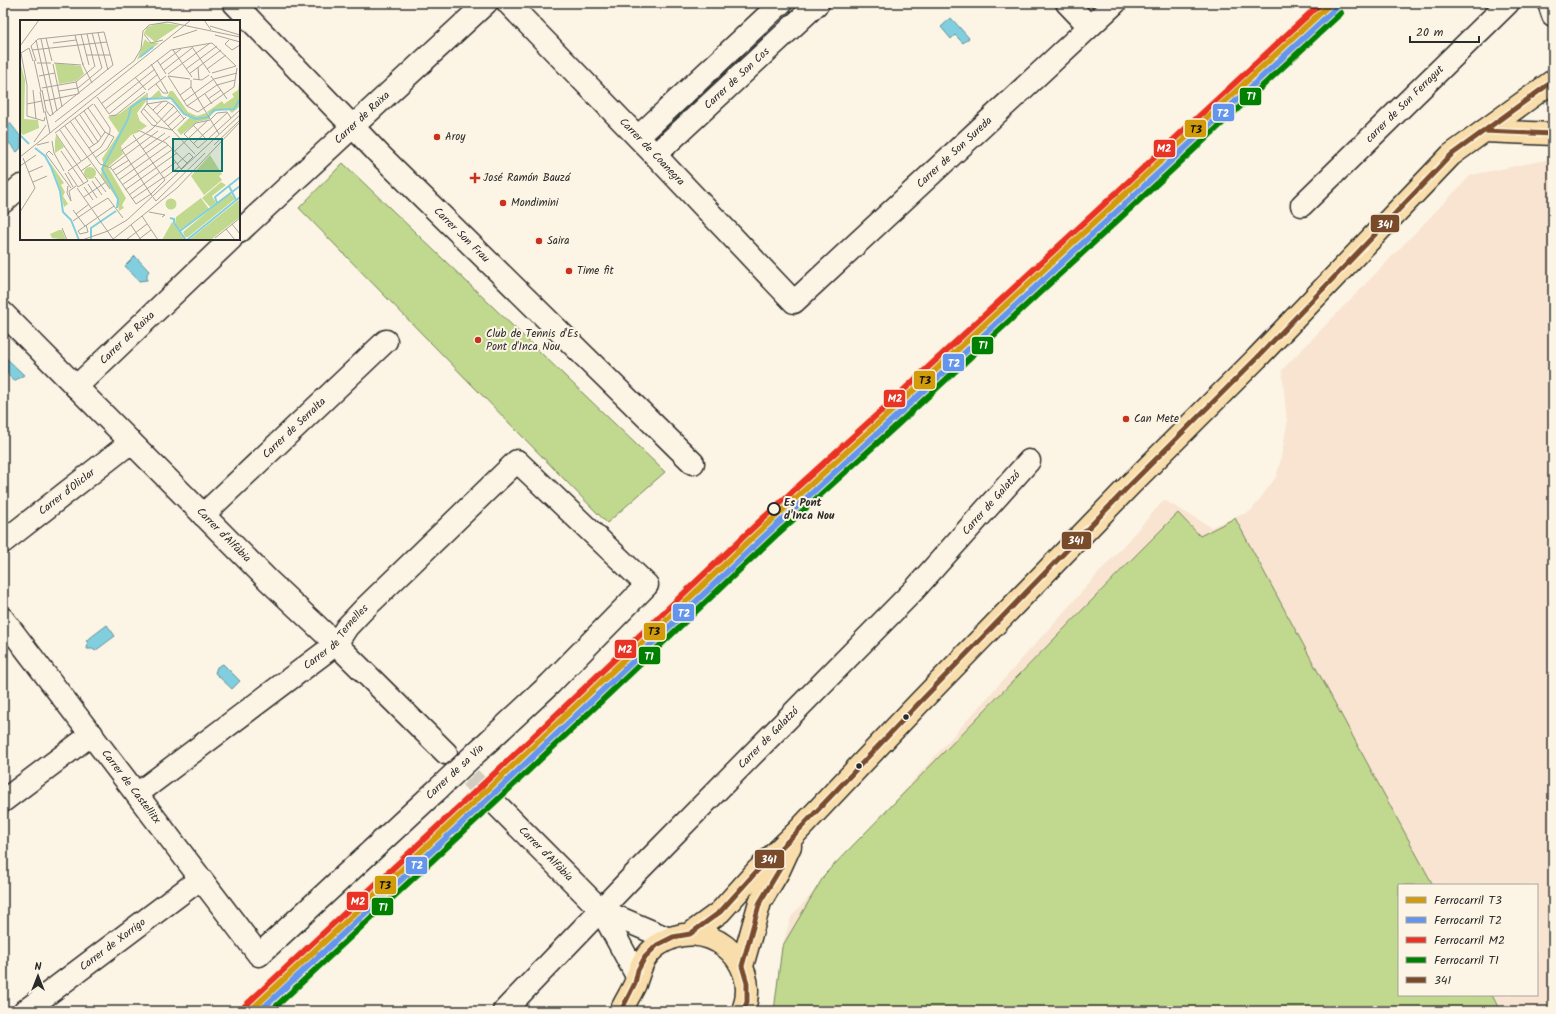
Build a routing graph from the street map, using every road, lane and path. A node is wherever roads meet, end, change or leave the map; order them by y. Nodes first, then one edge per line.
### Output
1 (234, 3) edge
2 (486, 3) edge
3 (508, 3) edge
4 (781, 3) edge
5 (818, 3) edge
6 (1067, 3) edge
7 (1115, 3) edge
8 (1508, 3) edge
9 (1549, 3) edge
10 (1553, 15) edge
11 (1089, 26) junction
12 (1553, 81) edge
13 (352, 126) junction
14 (1484, 131) junction
15 (1553, 134) edge
16 (638, 137) junction
17 (655, 155) junction
18 (20, 187) edge
19 (3, 202) edge
20 (1302, 205) dead end
21 (240, 231) edge
22 (230, 240) edge
23 (794, 302) joint
24 (3, 313) edge
25 (386, 341) dead end
26 (76, 387) junction
27 (131, 442) junction
28 (517, 461) joint
29 (1029, 461) dead end
30 (692, 463) dead end
31 (203, 515) junction
32 (3, 542) edge
33 (3, 619) edge
34 (336, 644) junction
35 (92, 734) junction
36 (446, 753) tunnel mouth
37 (137, 794) junction
38 (490, 798) tunnel mouth
39 (3, 801) edge
40 (795, 834) junction
41 (200, 878) junction
42 (601, 910) junction
43 (679, 937) junction
44 (259, 955) joint
45 (742, 966) junction
46 (636, 980) junction
47 (25, 1011) edge
48 (504, 1011) edge
49 (621, 1011) edge
50 (639, 1011) edge
51 (743, 1011) edge

1 - 13 street, Carrer Son Frau
2 - 13 street, Carrer de Raixa
3 - 16 street, Carrer de Coanegra
4 - 16 street
5 - 17 street, Carrer de Son Cos
6 - 11 street
7 - 11 street, Carrer de Son Sureda
8 - 20 street, carrer de Son Ferragut
9 - 10 street
11 - 23 street, Carrer de Son Sureda
12 - 14 main road
13 - 21 street, Carrer de Raixa
13 - 30 street, Carrer Son Frau
14 - 15 main road
14 - 40 main road
16 - 17 street, Carrer de Coanegra
17 - 23 street, Carrer de Coanegra
18 - 19 street
22 - 26 street, Carrer de Raixa
24 - 26 street, Carrer d'Alfàbia
25 - 31 street, Carrer de Serralta
26 - 27 street, Carrer d'Alfàbia
27 - 31 street, Carrer d'Alfàbia
27 - 32 street, Carrer d'Oliclar
28 - 34 street, Carrer de Ternelles
28 - 44 street, Carrer de sa Via, bridge
29 - 42 street, Carrer de Galatzó
31 - 34 street, Carrer d'Alfàbia
33 - 35 street, Carrer de Castellitx
34 - 36 street, Carrer d'Alfàbia
34 - 37 street, Carrer de Ternelles
35 - 37 street, Carrer de Castellitx
35 - 39 street
37 - 41 street, Carrer de Castellitx
38 - 42 street, Carrer d'Alfàbia
40 - 43 main road
40 - 45 main road
41 - 44 street, Carrer de Castellitx
41 - 47 street, Carrer de Xorrigo
42 - 43 street, Carrer d'Alfàbia
42 - 46 street, Carrer d'Alfàbia
42 - 48 street, Carrer de Galatzó
43 - 45 main road
43 - 46 main road
45 - 51 main road
46 - 49 main road
46 - 50 main road

